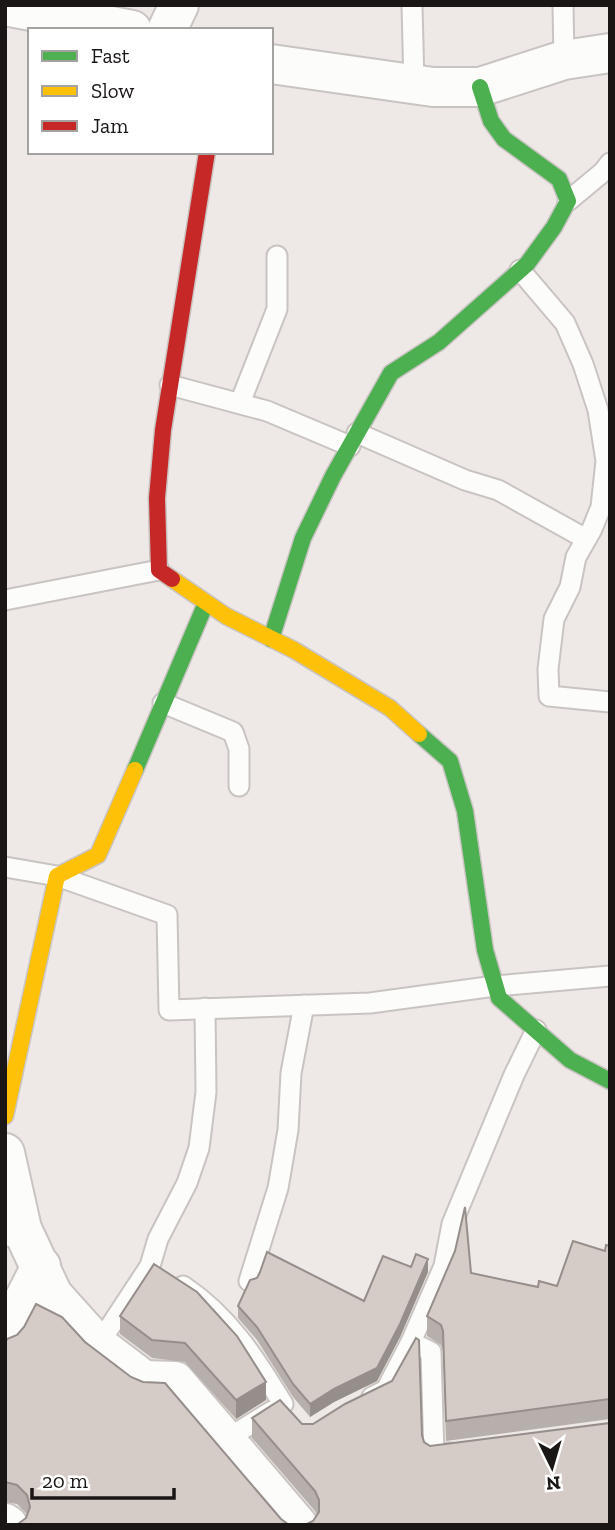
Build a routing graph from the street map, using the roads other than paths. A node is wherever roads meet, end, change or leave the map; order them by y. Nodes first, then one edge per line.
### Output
1 (179, 5) edge
2 (412, 5) edge
3 (564, 5) edge
4 (5, 6) edge
5 (121, 28) edge
6 (167, 28) edge
7 (610, 53) edge
8 (564, 61) junction
9 (273, 64) edge
10 (414, 85) junction
11 (480, 88) junction
12 (207, 154) edge
13 (610, 163) edge
14 (568, 201) junction
15 (277, 256) dead end
16 (520, 270) junction
17 (170, 385) junction
18 (240, 403) junction
19 (354, 439) junction
20 (596, 532) edge
21 (159, 570) junction
22 (5, 600) edge
23 (206, 603) junction
24 (271, 639) junction
25 (610, 702) edge
26 (163, 703) junction
27 (239, 786) dead end
28 (5, 867) edge
29 (57, 876) junction
30 (610, 976) edge
31 (495, 986) junction
32 (304, 1005) junction
33 (205, 1008) junction
34 (536, 1030) junction
35 (610, 1081) edge
36 (5, 1116) edge
37 (5, 1153) edge
38 (14, 1228) edge
39 (41, 1266) junction
40 (150, 1266) junction
41 (249, 1281) edge
42 (5, 1337) edge
43 (411, 1342) junction
44 (97, 1345) junction
45 (283, 1404) junction
46 (351, 1408) edge
47 (299, 1423) edge
48 (225, 1440) junction
49 (475, 1450) edge
50 (298, 1525) edge

1 - 6 street
2 - 10 lane
3 - 8 lane
4 - 5 street
7 - 8 street
8 - 11 street
9 - 10 street
10 - 11 street
11 - 14 street
12 - 17 street
13 - 14 lane
14 - 16 street
15 - 18 lane
16 - 19 street
16 - 20 lane
17 - 18 lane
17 - 21 street
18 - 19 lane
19 - 20 lane
19 - 24 street
20 - 25 lane
21 - 22 lane
21 - 23 street
23 - 24 street
23 - 26 street
24 - 31 street
26 - 27 lane
26 - 29 street
28 - 29 lane
29 - 33 lane
29 - 36 street
30 - 31 lane
31 - 32 lane
31 - 34 street
32 - 33 lane
32 - 41 lane
33 - 40 lane
34 - 35 street
34 - 43 lane
37 - 38 street
38 - 39 street
39 - 42 street
39 - 44 street
40 - 44 lane
40 - 45 lane
43 - 46 lane
43 - 49 lane
44 - 48 street
45 - 47 lane
45 - 48 lane
48 - 50 street

